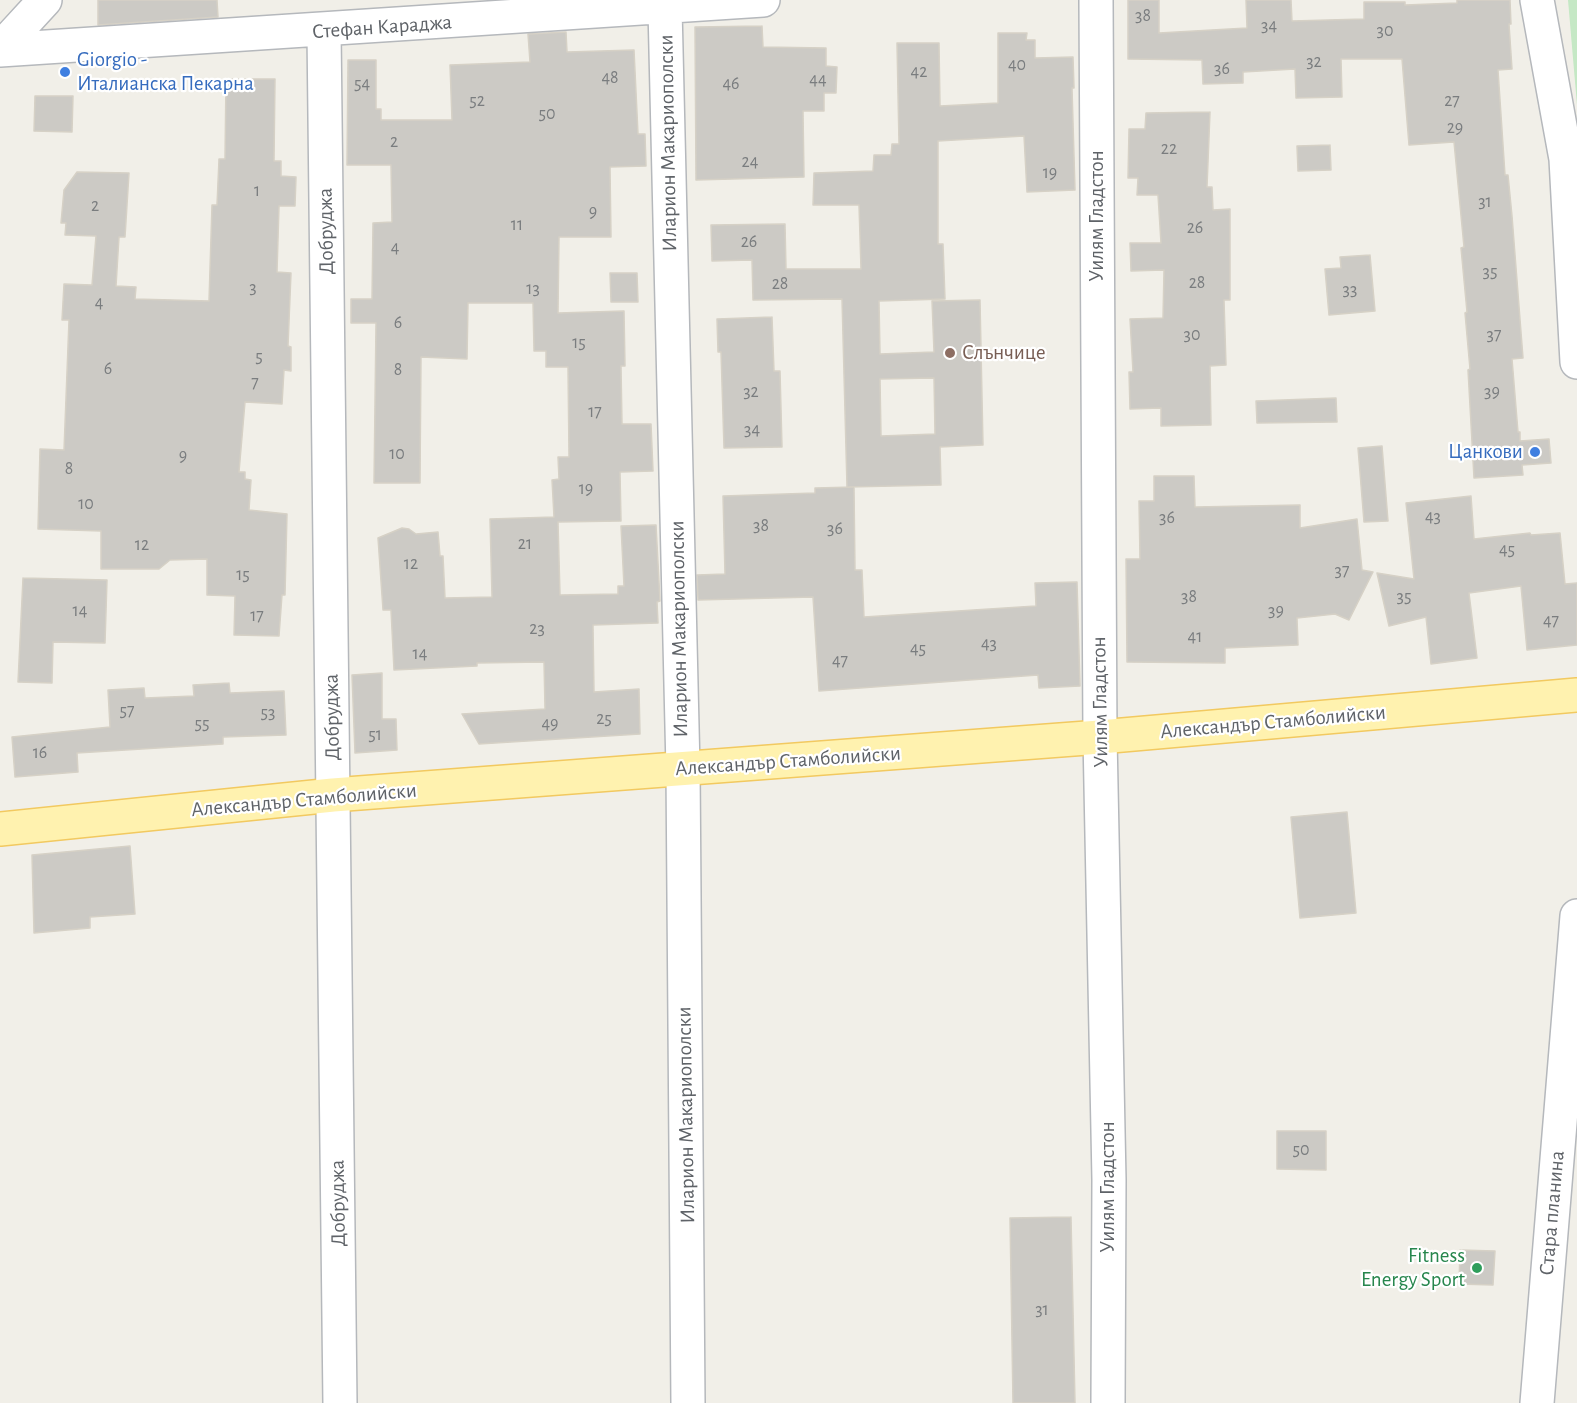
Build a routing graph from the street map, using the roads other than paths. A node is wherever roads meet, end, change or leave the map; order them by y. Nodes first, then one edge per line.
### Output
1 (45, 0) edge
2 (763, 0) edge
3 (1096, 0) edge
4 (1537, 0) edge
5 (663, 4) edge
6 (324, 30) junction
7 (0, 50) edge
8 (1571, 158) edge
9 (1577, 362) edge
10 (1577, 695) edge
11 (1100, 737) junction
12 (683, 769) junction
13 (333, 795) junction
14 (0, 829) edge
15 (1577, 916) edge
16 (340, 1403) edge
17 (688, 1403) edge
18 (1108, 1403) edge
19 (1537, 1403) edge

1 - 7 street
2 - 5 street, Стефан Караджа
3 - 11 street, Уилям Гладстон
4 - 8 street
5 - 6 street, Стефан Караджа
5 - 12 street, Иларион Макариополски
6 - 7 street, Стефан Караджа
6 - 13 street, Добруджа
8 - 9 street
10 - 11 main road, Александър Стамболийски
11 - 12 main road, Александър Стамболийски
11 - 18 street, Уилям Гладстон
12 - 13 main road, Александър Стамболийски
12 - 17 street, Иларион Макариополски
13 - 14 main road, Александър Стамболийски
13 - 16 street, Добруджа
15 - 19 street, Стара планина

